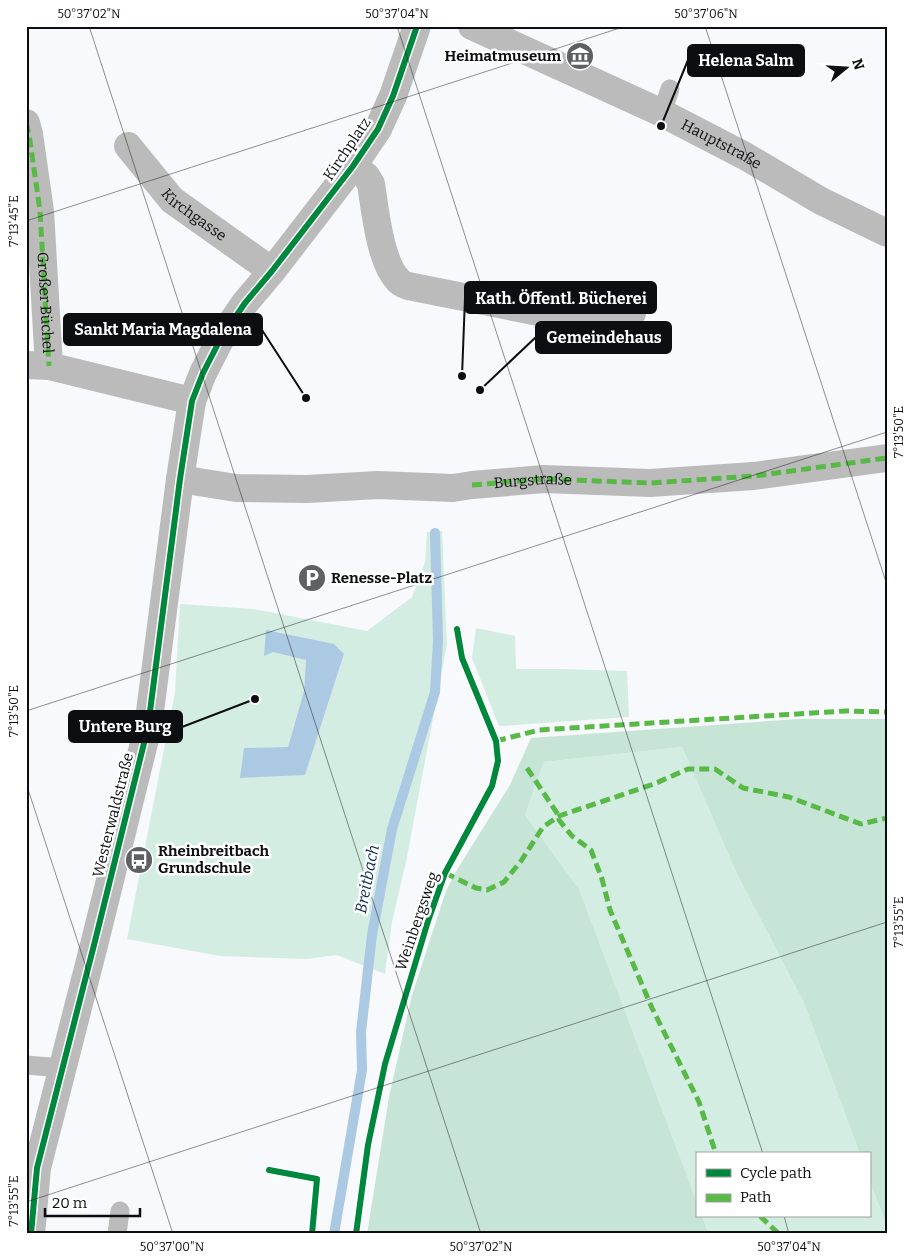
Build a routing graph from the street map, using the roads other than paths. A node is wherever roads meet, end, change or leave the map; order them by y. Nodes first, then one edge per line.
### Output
1 (417, 26) edge
2 (472, 26) edge
3 (28, 129) edge
4 (128, 146) dead end
5 (353, 166) junction
6 (887, 233) edge
7 (272, 271) junction
8 (632, 313) dead end
9 (38, 366) edge
10 (192, 401) junction
11 (887, 458) edge
12 (180, 479) junction
13 (26, 1065) edge
14 (62, 1068) junction
15 (120, 1211) dead end
16 (31, 1234) edge
17 (117, 1234) edge

1 - 5 street, Kirchplatz
2 - 6 street, Hauptstraße
3 - 9 street, Großer Büchel
4 - 7 street, Kirchgasse
5 - 7 street, Kirchplatz
5 - 8 street, Kirchplatz
7 - 10 street, Westerwaldstraße
9 - 10 street, Großer Büchel
10 - 12 street, Westerwaldstraße
11 - 12 street, Burgstraße
12 - 14 street, Westerwaldstraße
13 - 14 lane
14 - 16 street, Westerwaldstraße
15 - 17 lane

